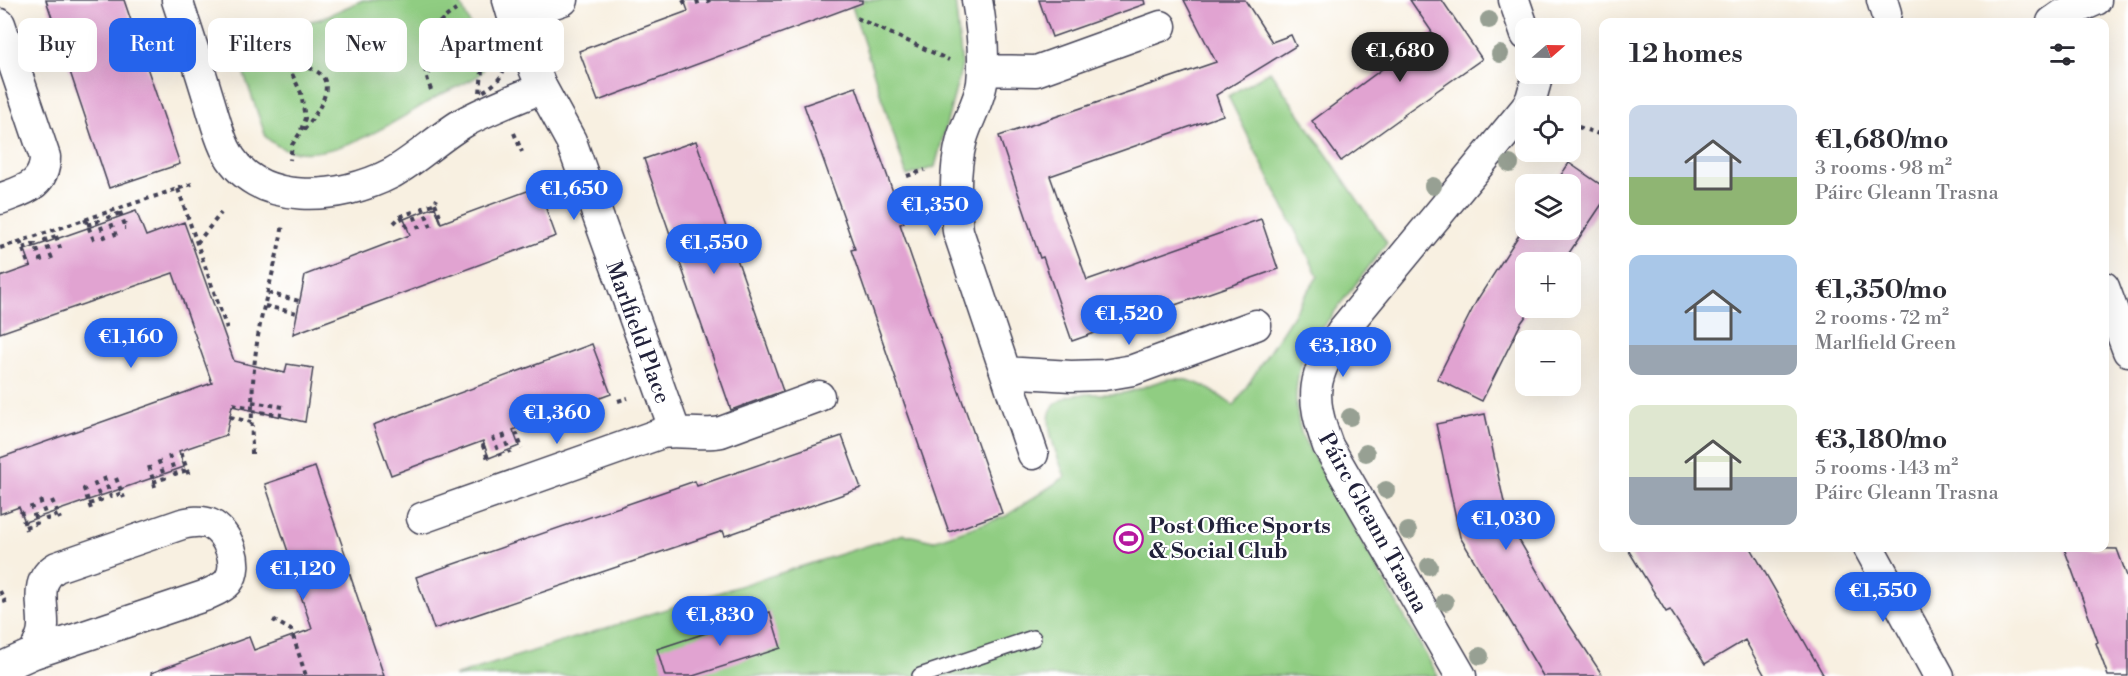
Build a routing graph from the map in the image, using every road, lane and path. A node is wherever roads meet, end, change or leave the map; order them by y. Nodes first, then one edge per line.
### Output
1 (177, 0) edge
2 (563, 0) edge
3 (683, 0) edge
4 (696, 0) edge
5 (977, 0) edge
6 (1514, 0) edge
7 (2096, 0) edge
8 (687, 7) dead end
9 (699, 7) dead end
10 (510, 9) edge
11 (456, 10) dead end
12 (444, 18) edge
13 (857, 18) dead end
14 (1520, 18) edge
15 (2058, 18) edge
16 (0, 24) edge
17 (1161, 26) dead end
18 (951, 61) dead end
19 (313, 69) edge
20 (983, 70) junction
21 (291, 72) edge
22 (427, 72) edge
23 (429, 72) edge
24 (482, 72) edge
25 (428, 78) junction
26 (542, 88) junction
27 (431, 90) dead end
28 (480, 93) dead end
29 (1515, 120) edge
30 (1581, 128) edge
31 (300, 134) junction
32 (1599, 134) edge
33 (292, 145) dead end
34 (195, 183) dead end
35 (178, 189) junction
36 (0, 200) edge
37 (120, 211) junction
38 (221, 213) dead end
39 (284, 215) dead end
40 (401, 216) junction
41 (85, 219) junction
42 (439, 219) dead end
43 (394, 223) dead end
44 (87, 225) junction
45 (431, 227) dead end
46 (124, 228) dead end
47 (54, 230) junction
48 (409, 231) dead end
49 (420, 231) dead end
50 (56, 236) junction
51 (116, 236) dead end
52 (94, 240) dead end
53 (106, 240) dead end
54 (20, 241) junction
55 (197, 243) junction
56 (0, 248) edge
57 (23, 248) junction
58 (61, 251) dead end
59 (52, 259) dead end
60 (30, 262) dead end
61 (42, 263) dead end
62 (268, 293) junction
63 (2109, 300) edge
64 (299, 301) dead end
65 (266, 306) junction
66 (297, 313) dead end
67 (1256, 325) dead end
68 (227, 329) dead end
69 (2128, 351) edge
70 (1006, 372) junction
71 (819, 396) dead end
72 (233, 404) dead end
73 (252, 407) junction
74 (283, 407) dead end
75 (282, 416) dead end
76 (230, 417) dead end
77 (251, 422) junction
78 (675, 431) junction
79 (503, 434) dead end
80 (515, 435) dead end
81 (493, 437) dead end
82 (484, 446) dead end
83 (252, 454) dead end
84 (1033, 454) dead end
85 (169, 455) dead end
86 (180, 456) dead end
87 (158, 459) dead end
88 (149, 466) dead end
89 (187, 470) junction
90 (189, 476) dead end
91 (104, 477) dead end
92 (116, 478) dead end
93 (94, 481) dead end
94 (85, 488) dead end
95 (40, 500) dead end
96 (52, 501) dead end
97 (30, 503) dead end
98 (21, 511) dead end
99 (422, 518) dead end
100 (1871, 552) edge
101 (273, 620) dead end
102 (1033, 638) dead end
103 (34, 652) junction
104 (0, 668) edge
105 (306, 676) edge
106 (920, 676) edge
107 (1461, 676) edge
108 (1939, 676) edge

1 - 26 street
2 - 10 street
3 - 8 path
4 - 9 path
5 - 20 street
6 - 14 street
7 - 15 street
10 - 26 street, Marlfield Place
11 - 12 path
13 - 18 path
16 - 36 street
17 - 20 street
19 - 31 path
20 - 70 street
21 - 31 path
22 - 25 path
23 - 25 path
24 - 28 path
25 - 27 path
26 - 78 street, Marlfield Place
29 - 107 street, Páirc Gleann Trasna
30 - 32 path
31 - 33 path
34 - 35 path
35 - 37 path
35 - 55 path
37 - 41 path
37 - 46 path
37 - 51 path
38 - 55 path
39 - 62 path
40 - 43 path
40 - 48 path
40 - 49 path
41 - 44 path
41 - 47 path
42 - 45 path
44 - 52 path
44 - 53 path
47 - 50 path
47 - 54 path
50 - 58 path
50 - 59 path
54 - 56 path
54 - 57 path
55 - 68 path
57 - 60 path
57 - 61 path
62 - 64 path
62 - 65 path
63 - 69 street
65 - 66 path
65 - 73 path
67 - 70 street
70 - 84 street
71 - 78 street
72 - 73 path
73 - 74 path
73 - 75 path
73 - 77 path
76 - 77 path
77 - 83 path
78 - 99 street
79 - 80 path
81 - 82 path
85 - 89 path
86 - 89 path
87 - 88 path
89 - 90 path
91 - 92 path
93 - 94 path
95 - 96 path
97 - 98 path
100 - 108 street
101 - 105 path
102 - 106 lane
103 - 103 street
103 - 104 street

